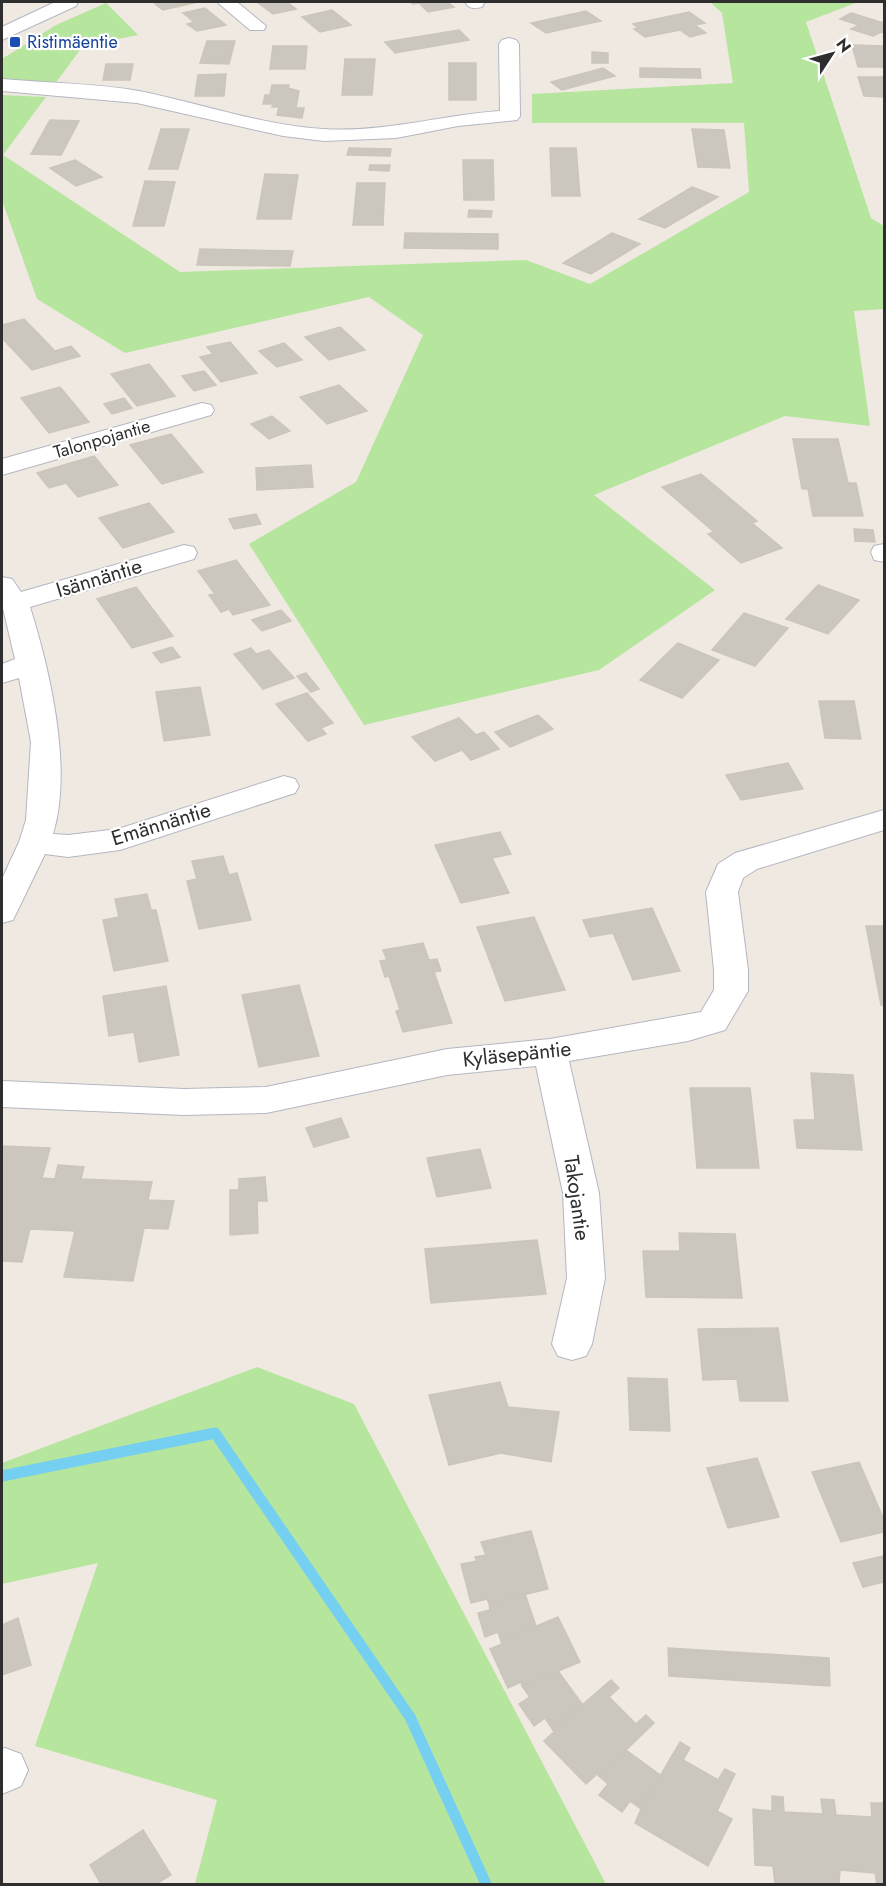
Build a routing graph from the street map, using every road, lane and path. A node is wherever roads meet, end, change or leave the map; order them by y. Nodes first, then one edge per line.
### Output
1 (69, 2) edge
2 (226, 2) edge
3 (257, 26) dead end
4 (2, 34) edge
5 (509, 44) dead end
6 (2, 85) edge
7 (202, 410) dead end
8 (2, 467) edge
9 (184, 553) dead end
10 (8, 594) edge
11 (29, 664) junction
12 (2, 675) edge
13 (284, 786) dead end
14 (885, 820) edge
15 (35, 842) junction
16 (2, 912) edge
17 (549, 1053) junction
18 (2, 1094) edge
19 (572, 1344) dead end

1 - 4 street
2 - 3 street
5 - 6 street
7 - 8 street, Talonpojantie
9 - 10 street, Isännäntie
10 - 11 street
11 - 12 street
11 - 15 street
13 - 15 street, Emännäntie
14 - 17 street, Kyläsepäntie
15 - 16 street
17 - 18 street, Kyläsepäntie
17 - 19 street, Takojantie

